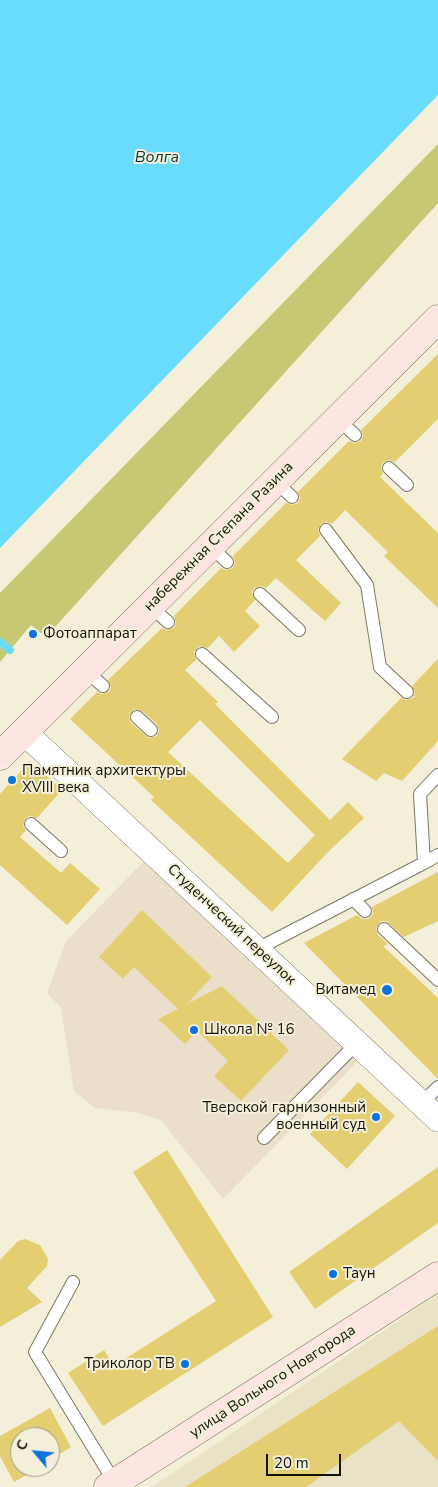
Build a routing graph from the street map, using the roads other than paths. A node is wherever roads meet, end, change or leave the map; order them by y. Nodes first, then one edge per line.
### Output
1 (438, 319) edge
2 (389, 468) dead end
3 (407, 485) dead end
4 (326, 530) dead end
5 (260, 594) dead end
6 (299, 630) dead end
7 (202, 654) dead end
8 (407, 692) dead end
9 (272, 717) dead end
10 (138, 718) dead end
11 (151, 730) dead end
12 (24, 732) junction
13 (0, 756) edge
14 (438, 775) edge
15 (31, 824) dead end
16 (62, 851) dead end
17 (438, 855) edge
18 (424, 863) junction
19 (353, 899) junction
20 (365, 911) dead end
21 (384, 929) dead end
22 (257, 950) junction
23 (438, 980) edge
24 (357, 1043) junction
25 (433, 1103) edge
26 (264, 1138) dead end
27 (438, 1276) edge
28 (73, 1282) dead end
29 (112, 1485) edge

1 - 12 street, набережная Степана Разина
2 - 3 lane
4 - 8 lane
5 - 6 lane
7 - 9 lane
10 - 11 lane
12 - 13 street, набережная Степана Разина
12 - 22 street, Студенческий переулок
14 - 18 lane
15 - 16 lane
17 - 18 lane
18 - 19 lane
19 - 20 lane
19 - 22 lane
21 - 23 lane
22 - 24 street, Студенческий переулок
24 - 25 street, Студенческий переулок
24 - 26 lane
27 - 29 street, улица Вольного Новгорода
28 - 29 lane

